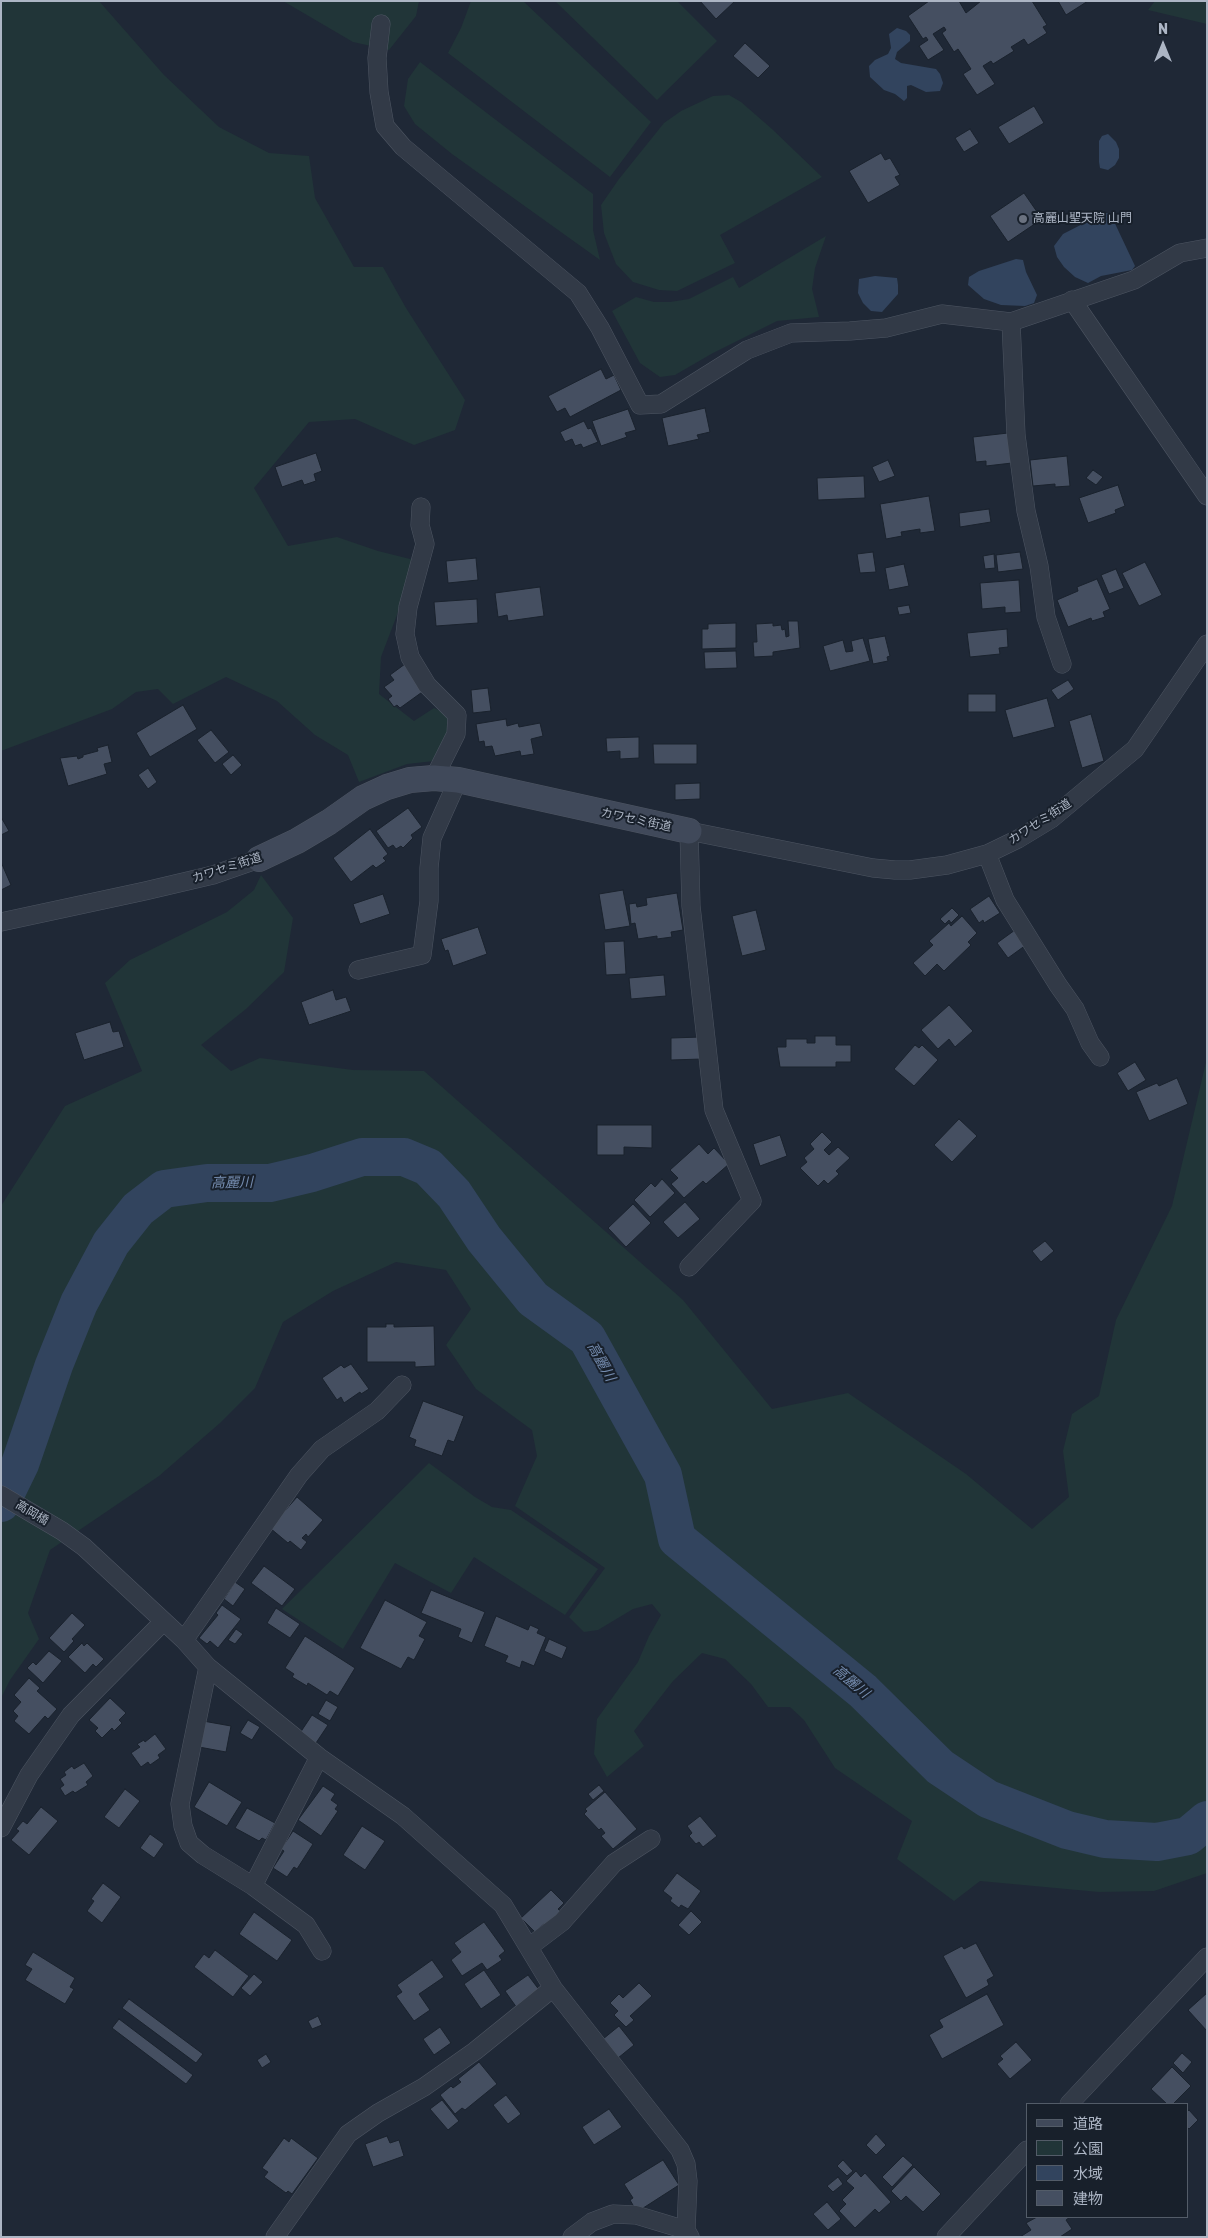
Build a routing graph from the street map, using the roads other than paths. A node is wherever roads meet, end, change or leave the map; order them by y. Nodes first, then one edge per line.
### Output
1 (381, 24) dead end
2 (1207, 248) edge
3 (1072, 300) junction
4 (1011, 322) junction
5 (1207, 496) edge
6 (421, 507) dead end
7 (1207, 644) edge
8 (1062, 664) dead end
9 (434, 778) junction
10 (458, 780) junction
11 (689, 831) junction
12 (987, 854) junction
13 (259, 859) joint
14 (1, 922) edge
15 (358, 970) dead end
16 (1100, 1057) dead end
17 (689, 1267) dead end
18 (402, 1385) dead end
19 (1, 1495) edge
20 (163, 1622) junction
21 (184, 1640) junction
22 (208, 1667) junction
23 (319, 1757) junction
24 (1, 1828) edge
25 (651, 1839) dead end
26 (253, 1886) junction
27 (529, 1946) junction
28 (322, 1951) dead end
29 (1207, 1957) edge
30 (553, 1988) junction
31 (1071, 2103) edge
32 (1026, 2151) edge
33 (688, 2233) edge
34 (275, 2237) edge
35 (572, 2237) edge
36 (946, 2237) edge

1 - 4 street
2 - 3 street
3 - 4 street
3 - 5 street
4 - 8 street
6 - 9 street
7 - 12 street, カワセミ街道
9 - 10 street, カワセミ街道
9 - 13 street, カワセミ街道
10 - 11 street, カワセミ街道
10 - 15 street
11 - 12 street, カワセミ街道
11 - 17 street
12 - 16 street
13 - 14 street, カワセミ街道
18 - 21 street
19 - 20 street, 高岡橋
20 - 21 street, 高岡橋
20 - 24 street
21 - 22 street, 高岡橋
22 - 23 street, 高岡橋
22 - 26 street
23 - 26 street
23 - 27 street, 高岡橋
25 - 27 street
26 - 28 street
27 - 30 street, 高岡橋
29 - 31 street
30 - 33 street, 高岡橋
30 - 34 street
32 - 36 street
33 - 35 street

